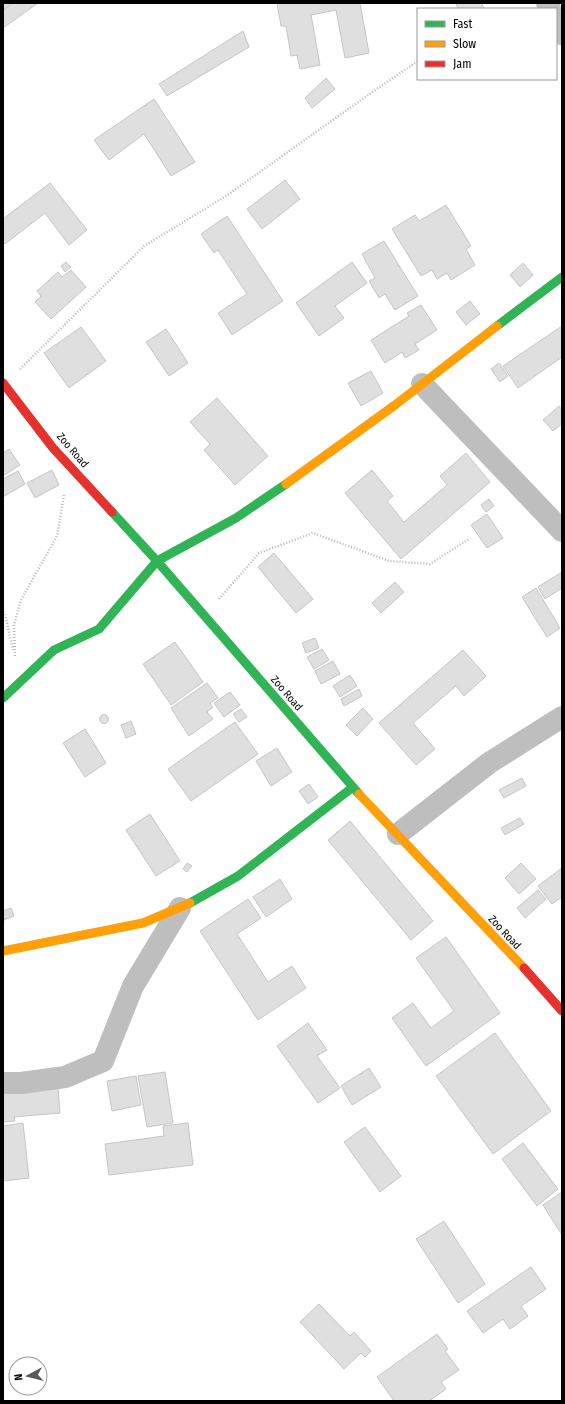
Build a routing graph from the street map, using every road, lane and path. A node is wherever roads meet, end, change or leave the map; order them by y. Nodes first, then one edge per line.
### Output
1 (557, 24) edge
2 (562, 34) edge
3 (417, 62) edge
4 (562, 277) edge
5 (3, 384) edge
6 (422, 384) junction
7 (70, 466) junction
8 (562, 531) edge
9 (469, 540) dead end
10 (157, 561) junction
11 (3, 612) edge
12 (205, 616) junction
13 (15, 656) junction
14 (6, 696) edge
15 (562, 717) edge
16 (353, 787) junction
17 (398, 834) junction
18 (180, 908) junction
19 (3, 951) edge
20 (562, 1011) edge
21 (3, 1083) edge

1 - 2 street
3 - 5 path
4 - 6 street
5 - 7 street, Zoo Road
6 - 8 street
6 - 10 street
7 - 10 street, Zoo Road
7 - 13 path
9 - 12 path
10 - 12 street, Zoo Road
10 - 14 street
11 - 13 path
12 - 16 street, Zoo Road
13 - 14 path
15 - 17 street
16 - 17 street, Zoo Road
16 - 18 street
17 - 20 street, Zoo Road
18 - 19 street
18 - 21 street

